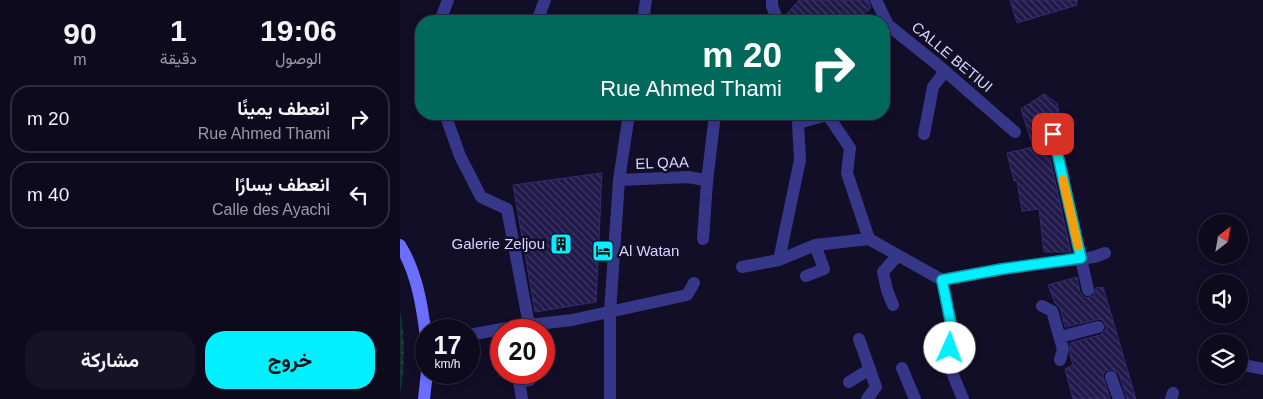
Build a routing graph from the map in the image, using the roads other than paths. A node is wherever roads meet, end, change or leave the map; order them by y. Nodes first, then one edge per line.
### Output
1 (448, 0) edge
2 (544, 0) edge
3 (646, 0) edge
4 (772, 0) edge
5 (876, 0) edge
6 (442, 15) edge
7 (540, 15) edge
8 (644, 15) edge
9 (776, 15) edge
10 (882, 15) edge
11 (890, 30) edge
12 (945, 71) junction
13 (447, 120) edge
14 (627, 120) edge
15 (714, 120) edge
16 (808, 120) edge
17 (831, 120) edge
18 (1015, 132) dead end
19 (924, 134) dead end
20 (1053, 134) dead end
21 (619, 180) junction
22 (707, 182) junction
23 (703, 239) dead end
24 (869, 239) junction
25 (400, 245) edge
26 (815, 245) junction
27 (897, 256) junction
28 (1093, 256) junction
29 (779, 260) junction
30 (742, 266) dead end
31 (806, 276) dead end
32 (942, 280) junction
33 (694, 283) dead end
34 (1088, 290) dead end
35 (894, 305) dead end
36 (1042, 306) dead end
37 (610, 312) junction
38 (424, 319) edge
39 (528, 319) edge
40 (555, 323) edge
41 (1098, 327) dead end
42 (1060, 337) junction
43 (859, 340) dead end
44 (1060, 360) dead end
45 (1248, 366) edge
46 (902, 368) dead end
47 (870, 369) junction
48 (1263, 369) edge
49 (1111, 377) dead end
50 (849, 382) dead end
51 (426, 384) edge
52 (520, 384) edge
53 (424, 399) edge
54 (522, 399) edge
55 (610, 399) edge
56 (867, 399) edge
57 (915, 399) edge
58 (963, 399) edge
59 (1119, 399) edge

1 - 6 street
2 - 7 street
3 - 8 street
4 - 9 street
5 - 10 street, CALLE BETIUI
11 - 12 street, CALLE BETIUI
12 - 18 street, CALLE BETIUI
12 - 19 street
13 - 39 street
14 - 21 street
15 - 22 street
16 - 29 street
17 - 24 street
20 - 28 street
21 - 22 street, EL QAA
21 - 37 street
22 - 23 street, EL QAA
24 - 26 street
24 - 27 street
25 - 38 street
26 - 29 street
26 - 31 street
27 - 32 street
27 - 35 street
28 - 32 street
28 - 34 street
29 - 30 street
32 - 58 street
33 - 37 street
36 - 42 street
37 - 40 street
37 - 55 street
41 - 42 street
42 - 44 street
43 - 47 street
45 - 48 street
46 - 57 street
47 - 50 street
47 - 56 street
49 - 59 street
51 - 53 street
52 - 54 street

